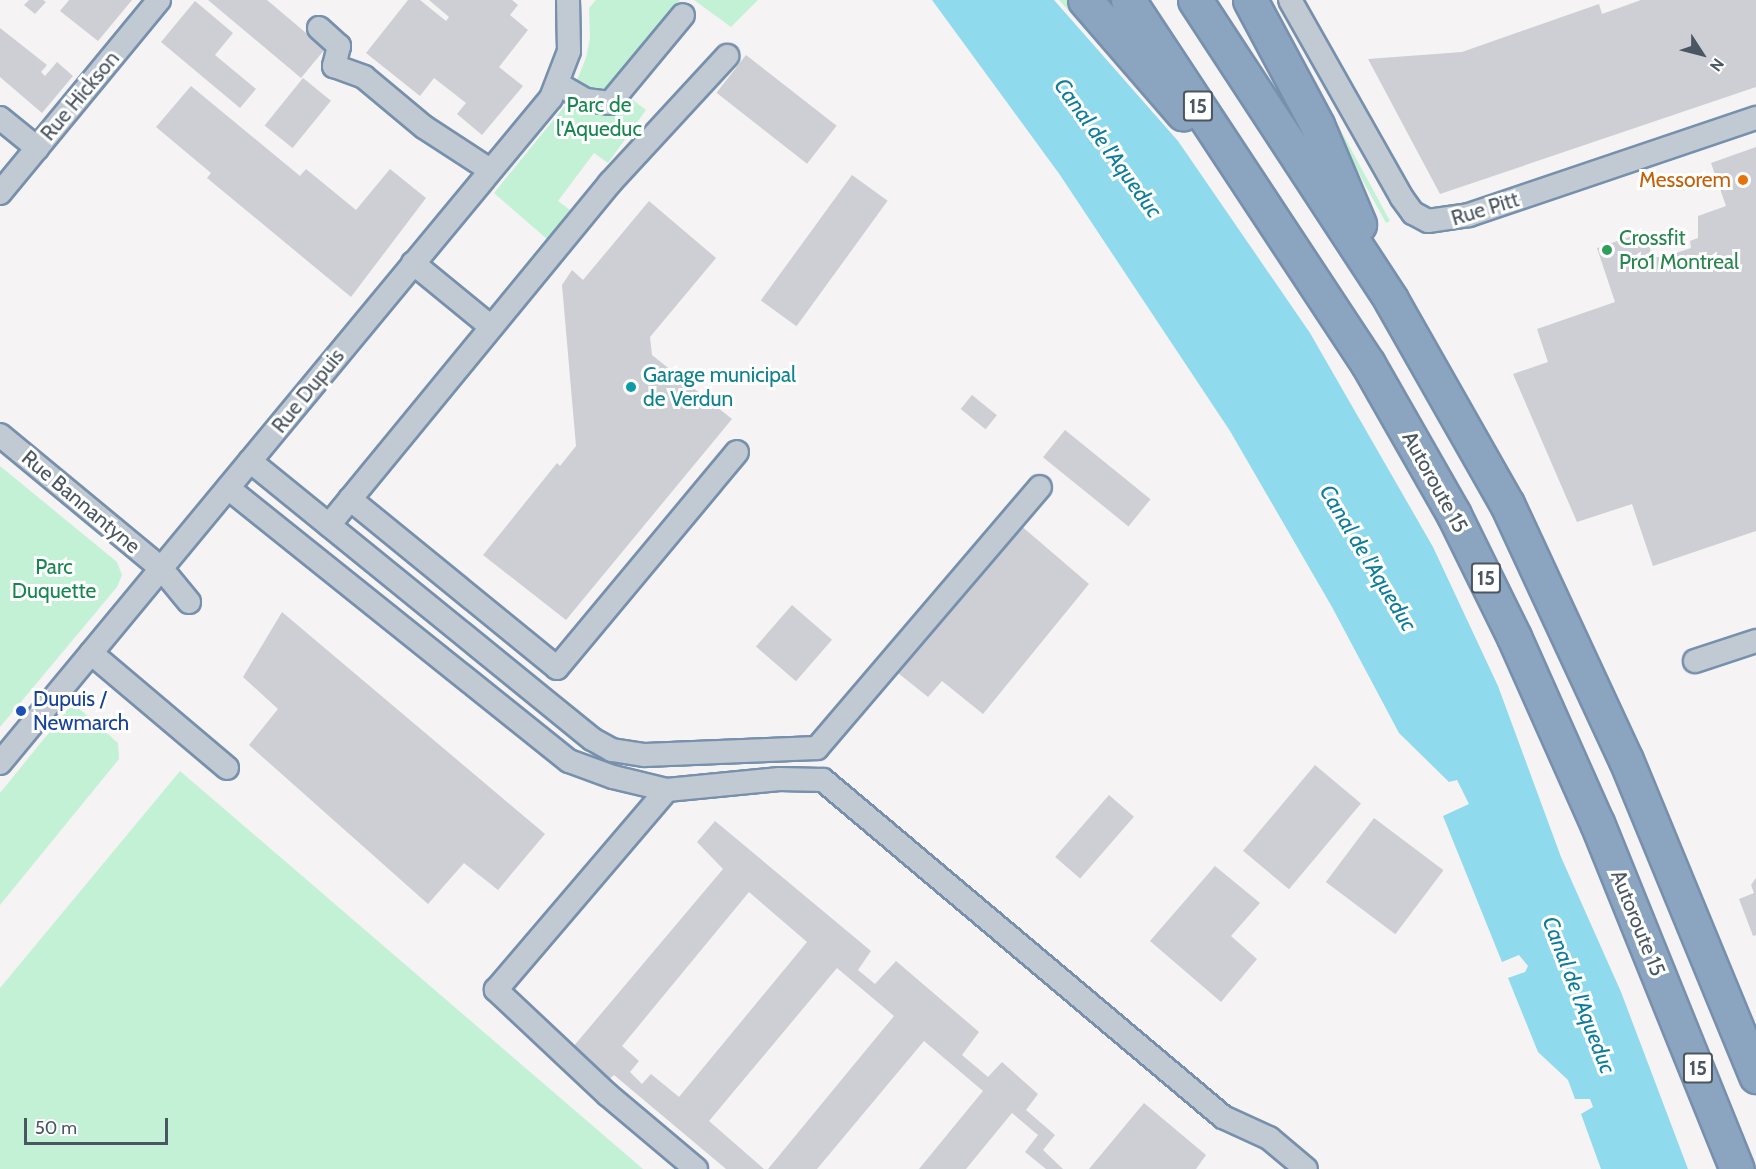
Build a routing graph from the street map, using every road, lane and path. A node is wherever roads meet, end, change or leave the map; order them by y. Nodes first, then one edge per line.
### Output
1 (159, 0) edge
2 (568, 0) edge
3 (1085, 0) edge
4 (1128, 0) edge
5 (1195, 0) edge
6 (1250, 0) edge
7 (1290, 0) edge
8 (683, 15) dead end
9 (319, 28) dead end
10 (727, 56) dead end
11 (558, 84) junction
12 (0, 118) edge
13 (1756, 118) edge
14 (37, 148) junction
15 (490, 171) junction
16 (0, 193) edge
17 (1269, 212) junction
18 (413, 262) junction
19 (1391, 300) junction
20 (490, 326) junction
21 (0, 435) edge
22 (737, 452) dead end
23 (250, 460) junction
24 (1040, 487) dead end
25 (228, 488) junction
26 (350, 499) junction
27 (329, 525) junction
28 (161, 568) junction
29 (189, 602) dead end
30 (1756, 641) edge
31 (91, 653) junction
32 (1695, 661) dead end
33 (1, 760) edge
34 (227, 768) dead end
35 (667, 790) junction
36 (1756, 1076) edge
37 (696, 1169) edge
38 (1306, 1169) edge
39 (1737, 1169) edge

1 - 14 street, Rue Hickson
2 - 11 street, Rue Dupuis
3 - 17 highway
4 - 17 highway, Autoroute 15 / 15
5 - 19 highway, 15
6 - 19 highway
7 - 13 street, Rue Pitt
8 - 11 street
9 - 15 street
10 - 20 street
11 - 15 street, Rue Dupuis
12 - 14 street
14 - 16 street, Rue Hickson
15 - 18 street, Rue Dupuis
17 - 39 highway, Autoroute 15 / 15
18 - 20 street
18 - 23 street, Rue Dupuis
19 - 36 highway, 15
20 - 26 street
21 - 28 street, Rue Bannantyne
22 - 26 street
23 - 25 street, Rue Dupuis
23 - 27 street
24 - 27 street
25 - 28 street, Rue Dupuis
25 - 35 street
26 - 27 street
28 - 29 street, Rue Bannantyne
28 - 31 street, Rue Dupuis
30 - 32 street
31 - 33 street, Rue Dupuis
31 - 34 street
35 - 37 street
35 - 38 street

